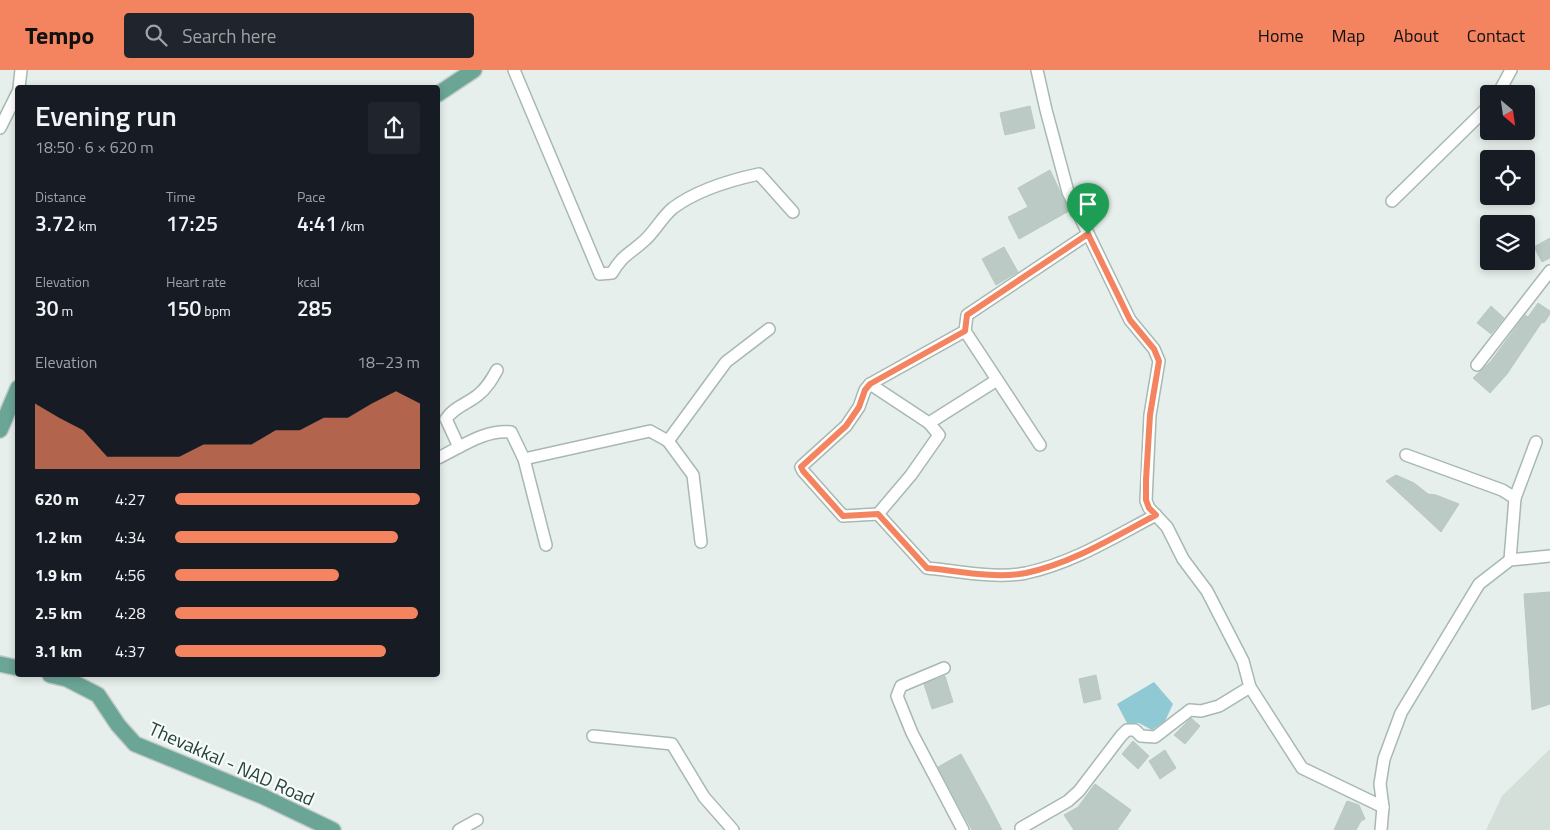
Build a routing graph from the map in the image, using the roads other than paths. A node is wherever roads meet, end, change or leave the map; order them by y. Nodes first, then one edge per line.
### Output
1 (21, 70) edge
2 (474, 70) edge
3 (514, 70) edge
4 (1037, 70) edge
5 (1511, 70) edge
6 (20, 85) edge
7 (1503, 85) edge
8 (440, 93) edge
9 (15, 98) edge
10 (1480, 115) edge
11 (0, 128) edge
12 (1392, 201) dead end
13 (793, 212) dead end
14 (1088, 234) junction
15 (1550, 271) edge
16 (769, 329) dead end
17 (965, 331) junction
18 (1477, 365) dead end
19 (497, 370) dead end
20 (997, 380) junction
21 (870, 384) junction
22 (15, 395) edge
23 (929, 423) junction
24 (0, 430) edge
25 (668, 440) junction
26 (1536, 442) dead end
27 (1040, 445) dead end
28 (460, 447) junction
29 (1406, 455) dead end
30 (440, 457) edge
31 (524, 458) junction
32 (1515, 498) junction
33 (878, 514) junction
34 (1156, 515) junction
35 (701, 542) dead end
36 (546, 545) dead end
37 (1550, 556) edge
38 (1510, 560) junction
39 (0, 664) edge
40 (15, 667) edge
41 (944, 668) dead end
42 (58, 677) edge
43 (1250, 687) junction
44 (592, 736) dead end
45 (1383, 807) junction
46 (477, 820) dead end
47 (1020, 829) edge
48 (334, 830) edge
49 (459, 830) edge
50 (733, 830) edge
51 (963, 830) edge
52 (1381, 830) edge

1 - 6 street
2 - 8 main road
3 - 13 street
4 - 14 street
5 - 7 street
9 - 11 street
10 - 12 street
14 - 17 street
14 - 34 street
15 - 18 street
16 - 25 street
17 - 20 street
17 - 21 street
19 - 28 street
20 - 23 street
20 - 27 street
21 - 23 street
21 - 33 street
22 - 24 main road
23 - 33 street
25 - 31 street
25 - 35 street
26 - 32 street
28 - 30 street
28 - 31 street
29 - 32 street
31 - 36 street
32 - 38 street
33 - 34 street
34 - 43 street
37 - 38 street
38 - 45 street
39 - 40 main road
41 - 51 street
42 - 48 main road, Thevakkal - NAD Road
43 - 45 street
43 - 47 street
44 - 50 street
45 - 52 street
46 - 49 street

